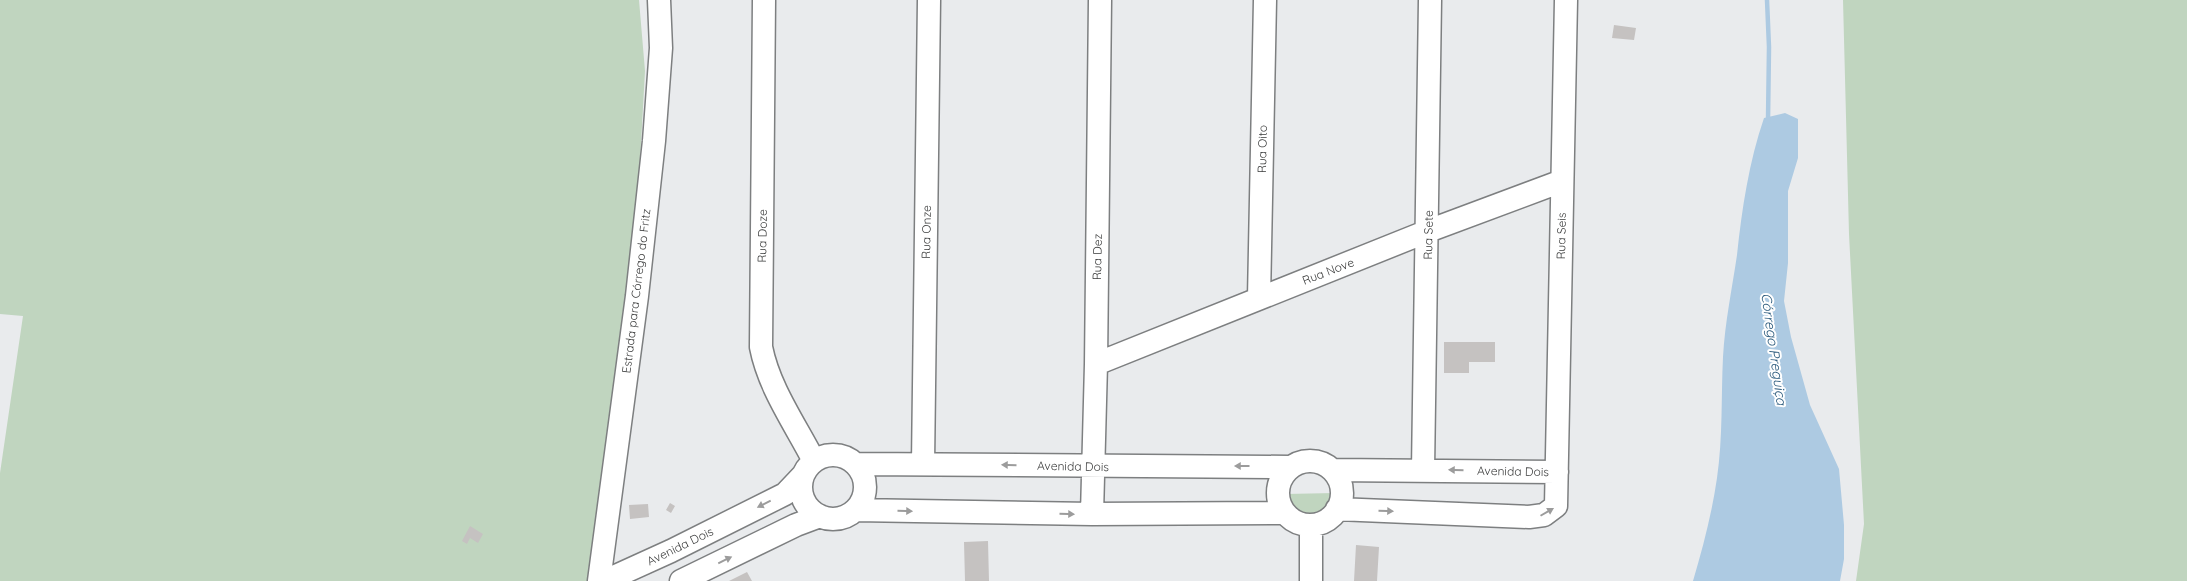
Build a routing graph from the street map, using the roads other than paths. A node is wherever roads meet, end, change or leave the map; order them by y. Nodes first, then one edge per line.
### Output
1 (658, 0) edge
2 (764, 0) edge
3 (929, 0) edge
4 (1100, 0) edge
5 (1265, 0) edge
6 (1430, 0) edge
7 (1566, 0) edge
8 (1562, 181) junction
9 (1428, 231) junction
10 (1259, 298) junction
11 (1096, 364) junction
12 (856, 464) junction
13 (923, 464) junction
14 (1094, 466) junction
15 (1290, 467) junction
16 (808, 468) junction
17 (1333, 470) junction
18 (1423, 470) junction
19 (1557, 472) junction
20 (856, 510) junction
21 (1337, 510) junction
22 (1284, 513) junction
23 (1092, 514) junction
24 (820, 516) junction
25 (1311, 525) junction
26 (671, 551) junction
27 (684, 580) edge
28 (599, 581) edge
29 (605, 581) edge
30 (1311, 581) edge

1 - 28 street, Estrada para Córrego do Fritz
2 - 16 street, Rua Doze
3 - 13 street, Rua Onze
4 - 11 street, Rua Dez
5 - 10 street, Rua Oito
6 - 9 street, Rua Sete
7 - 8 street, Rua Seis
8 - 9 street, Rua Nove
8 - 19 street, Rua Seis
9 - 10 street, Rua Nove
9 - 18 street, Rua Sete
10 - 11 street, Rua Nove
11 - 14 street, Rua Dez
12 - 13 street, Avenida Dois
12 - 16 street, Avenida Dois
12 - 20 street
14 -> 13 street, Avenida Dois
15 -> 14 street, Avenida Dois
14 - 23 street, Rua Dez
15 - 17 street, Avenida Dois
15 - 22 street
16 - 24 street
16 -> 26 street, Avenida Dois
17 - 18 street, Avenida Dois
17 - 21 street
19 -> 18 street, Avenida Dois
21 -> 19 street, Avenida Dois
20 -> 23 street
20 - 24 street
21 - 25 street
22 - 23 street
22 - 25 street
27 -> 24 street
25 - 30 street
26 - 27 street
26 - 29 street, Avenida Dois

